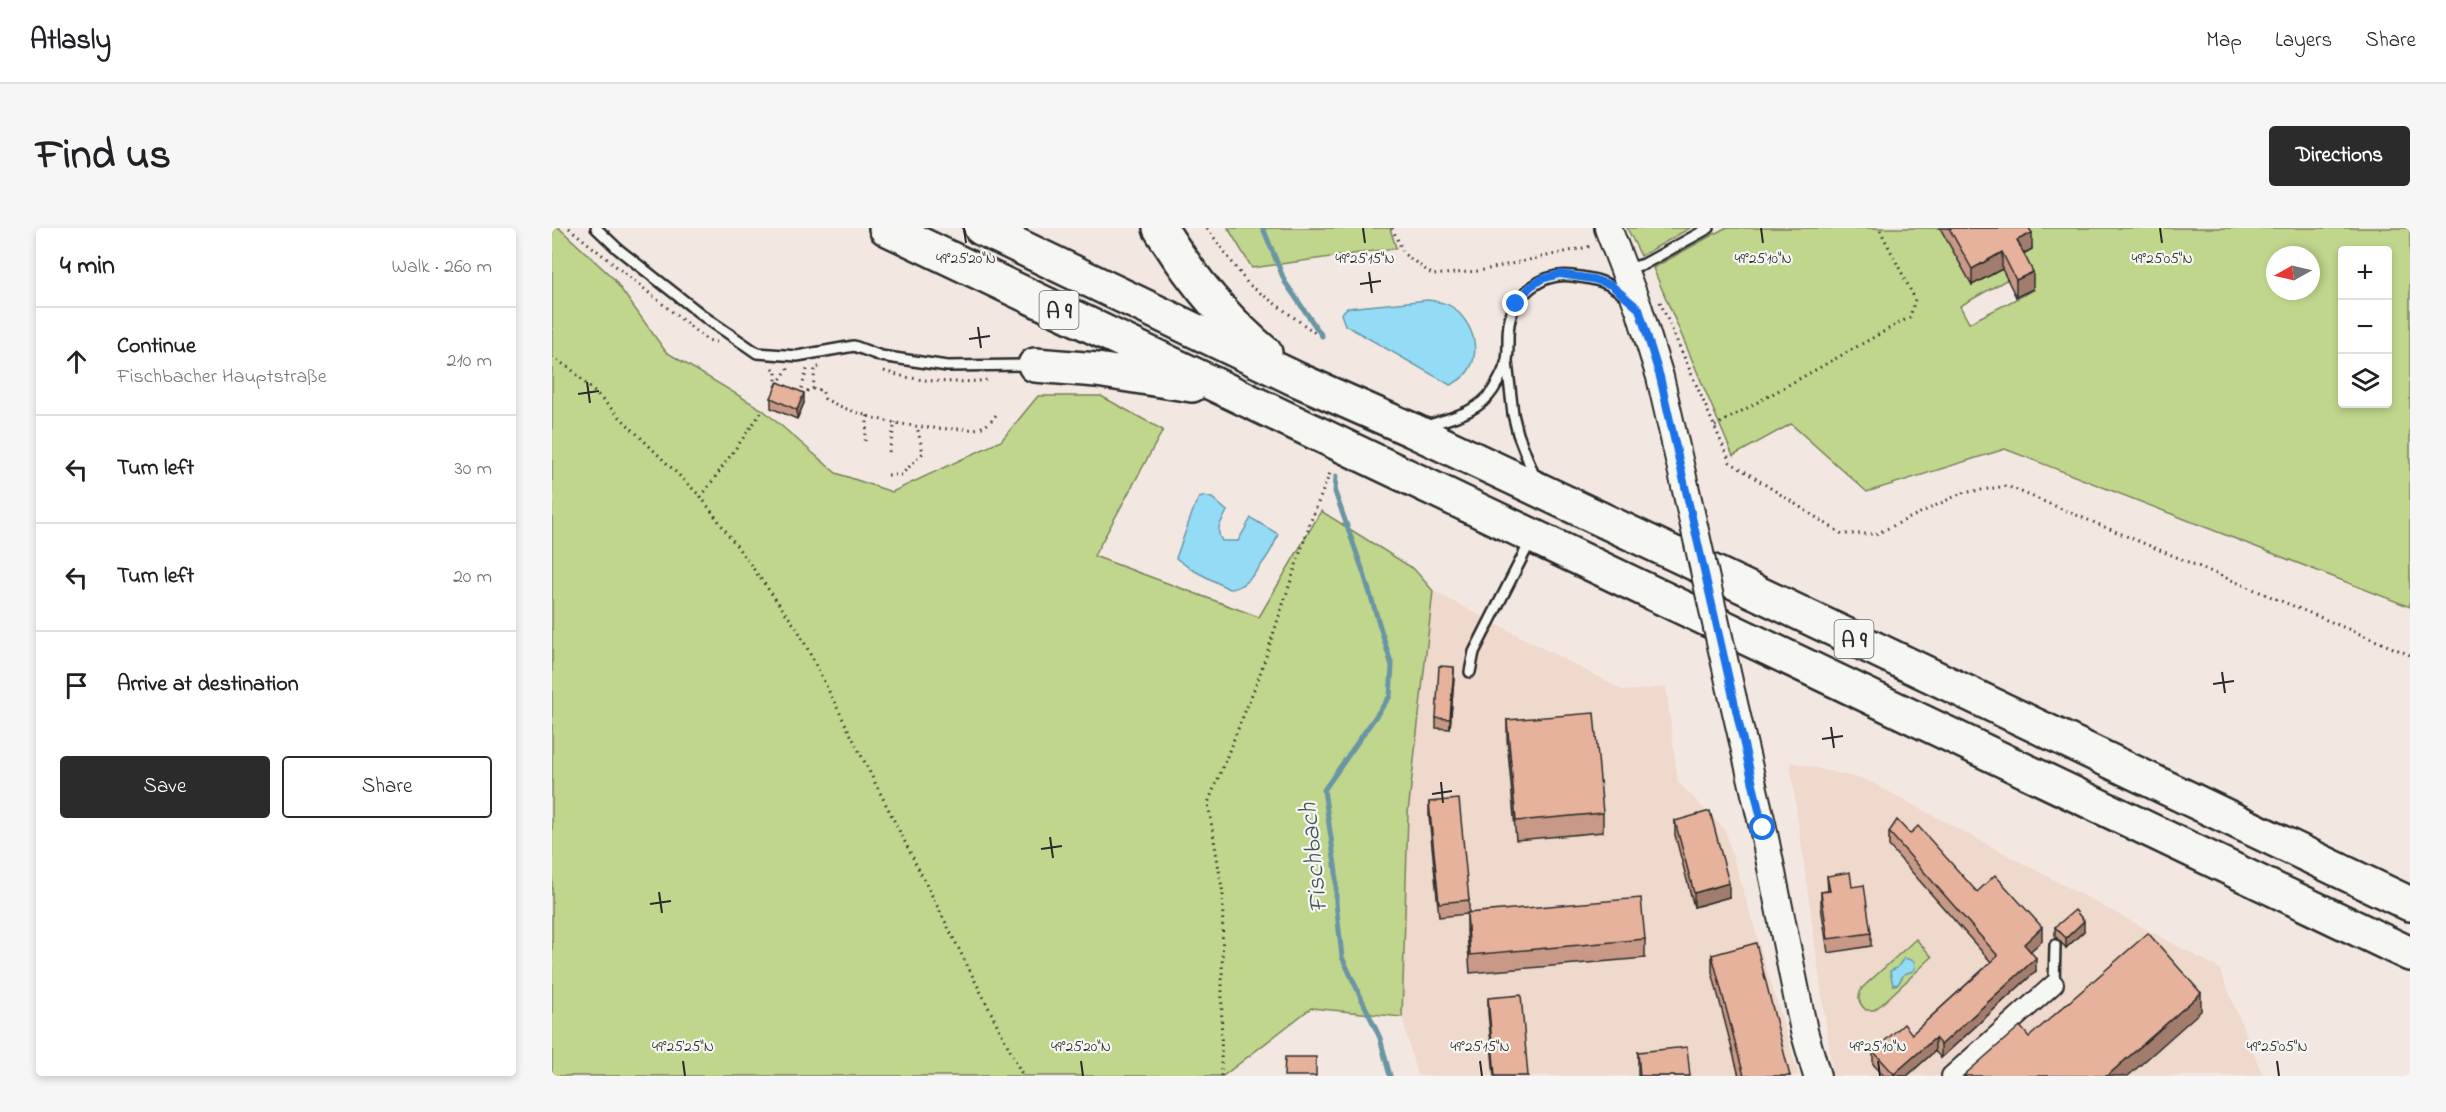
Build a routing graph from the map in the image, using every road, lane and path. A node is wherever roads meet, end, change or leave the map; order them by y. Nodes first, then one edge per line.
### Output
1 (596, 228) edge
2 (886, 228) edge
3 (981, 228) edge
4 (1160, 228) edge
5 (1207, 228) edge
6 (1392, 228) edge
7 (1709, 228) edge
8 (1879, 228) edge
9 (1611, 235) edge
10 (1624, 270) junction
11 (1648, 303) junction
12 (1318, 335) dead end
13 (797, 356) junction
14 (552, 357) edge
15 (1507, 362) junction
16 (809, 363) dead end
17 (1035, 365) joint
18 (815, 368) dead end
19 (1296, 379) junction
20 (776, 385) edge
21 (813, 389) dead end
22 (800, 394) edge
23 (1233, 394) junction
24 (762, 410) dead end
25 (867, 414) dead end
26 (895, 422) dead end
27 (917, 426) dead end
28 (1715, 426) junction
29 (1412, 430) junction
30 (865, 441) dead end
31 (889, 453) dead end
32 (1330, 473) dead end
33 (888, 475) dead end
34 (1541, 492) junction
35 (701, 497) junction
36 (1533, 537) junction
37 (2410, 655) edge
38 (1470, 672) dead end
39 (2410, 904) edge
40 (2055, 945) dead end
41 (2410, 954) edge
42 (2054, 984) joint
43 (1023, 1076) edge
44 (1221, 1076) edge
45 (1817, 1076) edge
46 (1951, 1076) edge

1 - 13 lane
2 - 23 highway, A 9
3 - 19 highway, A 9
4 - 19 highway
5 - 12 path
6 - 9 path
7 - 10 lane
8 - 28 path
9 - 10 main road
10 - 11 main road
11 - 15 lane
11 - 28 path
11 - 45 main road, bridge
13 - 17 lane
13 - 20 path
14 - 35 path
15 - 29 lane
15 - 34 lane
16 - 22 path
17 - 23 highway
18 - 21 path
19 - 29 highway, A 9
23 - 36 highway, A 9
24 - 35 path
25 - 30 path
26 - 31 path
27 - 33 path
28 - 37 path
29 - 34 highway, A 9
32 - 44 path
34 - 39 highway, A 9
35 - 43 path
36 - 38 lane
36 - 41 highway, A 9
40 - 42 lane
42 - 46 street

